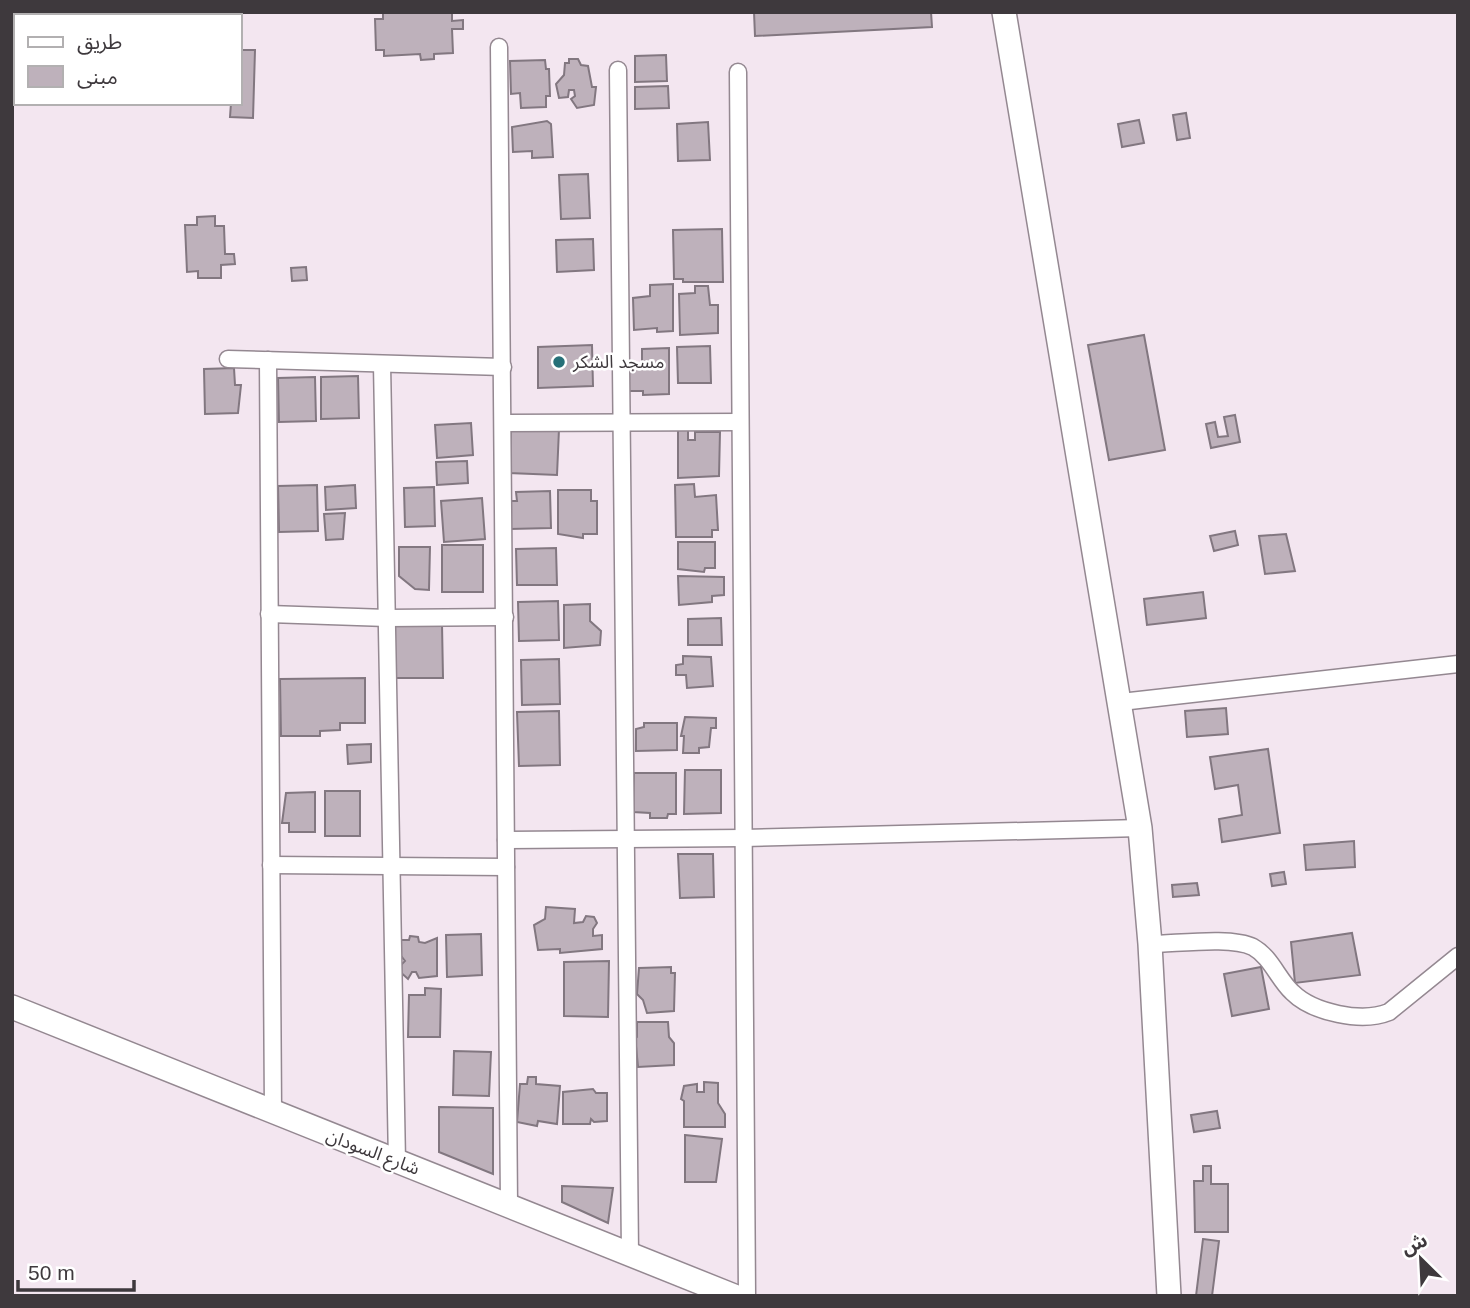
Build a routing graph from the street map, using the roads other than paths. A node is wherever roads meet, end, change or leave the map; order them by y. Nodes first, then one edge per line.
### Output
1 (1004, 12) edge
2 (499, 47) dead end
3 (618, 70) dead end
4 (737, 72) dead end
5 (228, 359) dead end
6 (268, 360) junction
7 (382, 364) junction
8 (503, 367) junction
9 (622, 421) junction
10 (740, 422) junction
11 (504, 423) junction
12 (269, 614) junction
13 (505, 617) junction
14 (387, 618) junction
15 (1458, 664) edge
16 (1121, 702) junction
17 (1140, 828) junction
18 (626, 838) junction
19 (744, 838) junction
20 (506, 839) junction
21 (271, 865) junction
22 (391, 866) junction
23 (506, 867) junction
24 (1150, 944) junction
25 (1458, 956) edge
26 (12, 1007) edge
27 (273, 1113) junction
28 (397, 1162) junction
29 (509, 1205) junction
30 (630, 1254) junction
31 (734, 1296) edge
32 (747, 1296) edge
33 (1169, 1296) edge

1 - 16 street
2 - 8 street
3 - 9 street
4 - 10 street
5 - 6 street
6 - 7 street
6 - 12 street
7 - 8 street
7 - 14 street
8 - 11 street
9 - 10 street
9 - 11 street
9 - 18 street
10 - 19 street
11 - 13 street
12 - 14 street
12 - 21 street
13 - 14 street
13 - 20 street
14 - 22 street
15 - 16 street
16 - 17 street
17 - 19 street
17 - 24 street
18 - 19 street
18 - 20 street
18 - 30 street
19 - 32 street
20 - 23 street
21 - 22 street
21 - 27 street
22 - 23 street
22 - 28 street
23 - 29 street
24 - 25 street
24 - 33 street
26 - 27 street, شارع السودان
27 - 28 street, شارع السودان
28 - 29 street, شارع السودان
29 - 30 street, شارع السودان
30 - 31 street, شارع السودان

